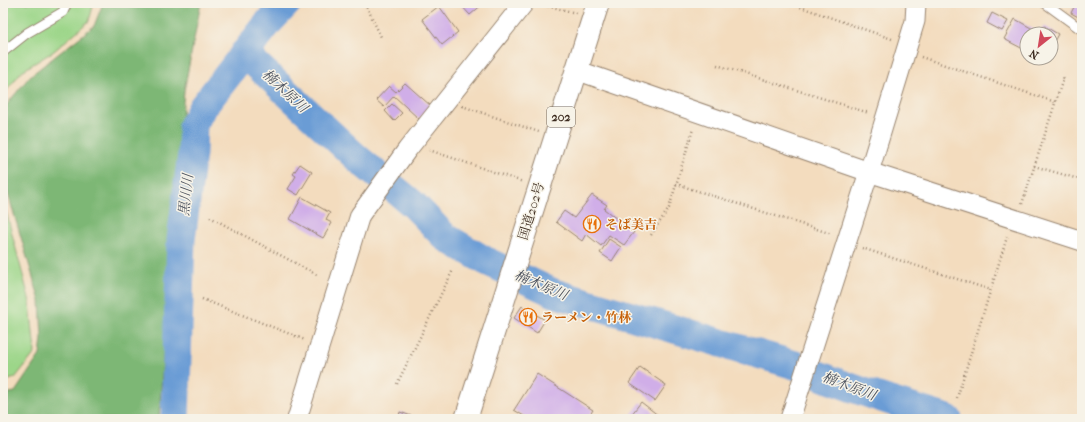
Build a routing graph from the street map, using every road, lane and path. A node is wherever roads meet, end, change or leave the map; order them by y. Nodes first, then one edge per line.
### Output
1 (67, 3) edge
2 (365, 3) edge
3 (531, 3) edge
4 (789, 3) edge
5 (916, 3) edge
6 (1045, 3) edge
7 (589, 9) edge
8 (1082, 30) edge
9 (382, 39) dead end
10 (895, 39) dead end
11 (3, 52) edge
12 (914, 54) dead end
13 (717, 65) dead end
14 (576, 70) junction
15 (1064, 76) dead end
16 (1055, 102) junction
17 (456, 104) dead end
18 (873, 114) dead end
19 (694, 125) dead end
20 (541, 132) dead end
21 (428, 150) dead end
22 (1034, 166) junction
23 (869, 172) junction
24 (1082, 180) edge
25 (525, 182) dead end
26 (676, 184) junction
27 (1020, 208) dead end
28 (210, 217) dead end
29 (1009, 230) dead end
30 (651, 235) dead end
31 (834, 235) dead end
32 (1082, 241) edge
33 (856, 246) dead end
34 (452, 270) dead end
35 (319, 276) dead end
36 (991, 290) junction
37 (202, 300) dead end
38 (305, 340) dead end
39 (397, 384) dead end
40 (957, 398) dead end
41 (297, 419) edge
42 (466, 419) edge
43 (790, 419) edge

1 - 11 lane
2 - 9 path
3 - 7 path
3 - 41 street
4 - 10 path
5 - 23 street
6 - 8 lane
7 - 14 highway, 国道202号 / 202
12 - 16 path
13 - 18 path
14 - 23 street
14 - 42 highway, 国道202号 / 202
15 - 16 path
16 - 22 path
17 - 20 path
19 - 26 path
21 - 25 path
22 - 24 path
22 - 27 path
23 - 32 street
23 - 43 street
26 - 30 path
26 - 31 path
28 - 35 path
29 - 36 path
33 - 36 path
34 - 39 path
36 - 40 path
37 - 38 path

